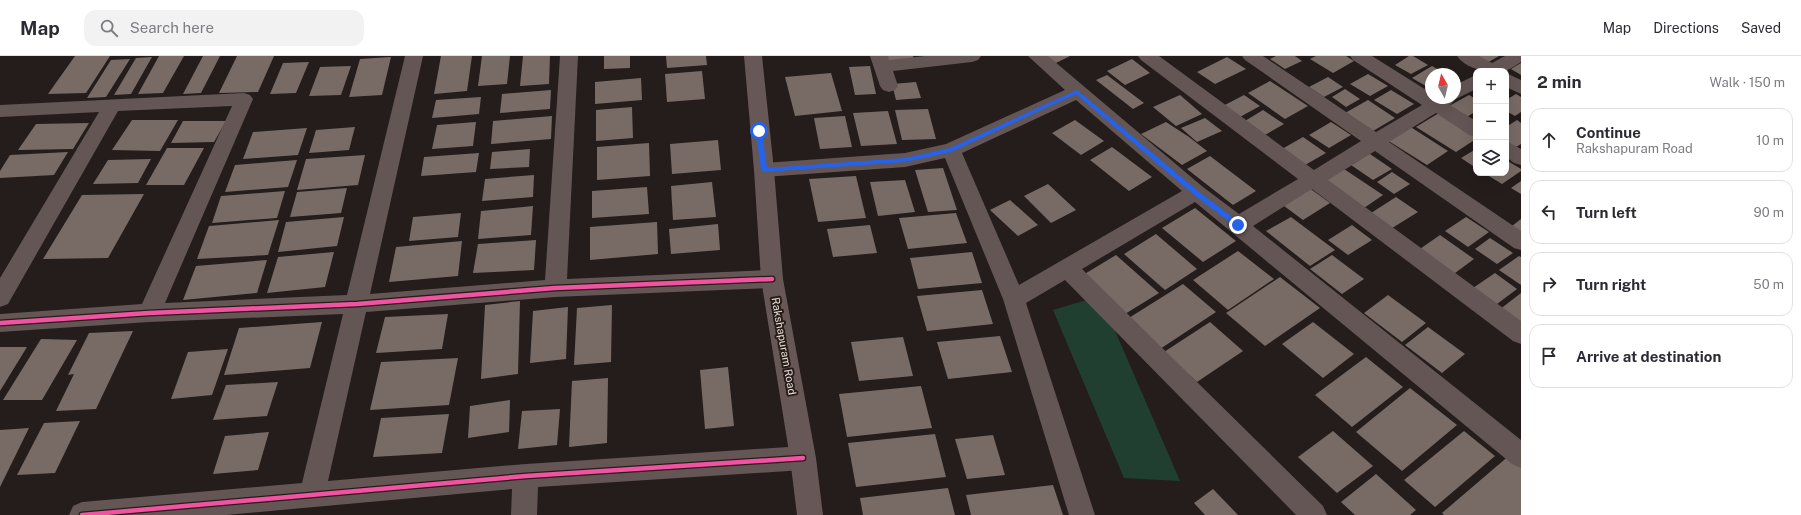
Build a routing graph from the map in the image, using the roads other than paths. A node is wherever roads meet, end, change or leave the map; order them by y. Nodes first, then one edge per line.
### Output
1 (414, 56) edge
2 (569, 56) edge
3 (752, 56) edge
4 (972, 56) edge
5 (1037, 56) edge
6 (1147, 56) edge
7 (1251, 56) edge
8 (1359, 56) edge
9 (1466, 56) edge
10 (1518, 56) edge
11 (881, 61) edge
12 (1487, 68) edge
13 (1497, 68) edge
14 (1509, 81) edge
15 (1473, 83) edge
16 (889, 86) dead end
17 (1521, 88) edge
18 (1461, 90) edge
19 (1077, 92) junction
20 (1425, 92) edge
21 (1437, 104) edge
22 (1446, 104) edge
23 (112, 106) junction
24 (0, 111) edge
25 (1473, 127) edge
26 (1375, 141) junction
27 (951, 150) junction
28 (1509, 150) edge
29 (1521, 158) edge
30 (764, 170) junction
31 (1313, 178) junction
32 (1196, 192) junction
33 (1238, 225) junction
34 (1521, 242) edge
35 (1067, 268) junction
36 (772, 279) junction
37 (555, 288) junction
38 (0, 298) edge
39 (1014, 299) junction
40 (357, 304) junction
41 (149, 313) junction
42 (0, 323) edge
43 (1521, 334) edge
44 (1521, 456) edge
45 (803, 458) junction
46 (526, 476) junction
47 (312, 494) junction
48 (82, 515) edge
49 (524, 515) edge
50 (810, 515) edge
51 (1082, 515) edge
52 (1314, 515) edge

1 - 40 street
2 - 37 street
3 - 30 street, Rakshapuram Road
4 - 11 street
5 - 19 street
6 - 31 street
7 - 26 street
8 - 20 street
9 - 12 street
10 - 13 street
11 - 16 street
14 - 17 street
15 - 18 street
19 - 27 street
19 - 32 street
21 - 26 street
22 - 25 street
23 - 24 street
23 - 38 street
23 - 41 street
26 - 31 street
26 - 34 street
27 - 30 street
27 - 39 street
28 - 29 street
30 - 36 street, Rakshapuram Road
31 - 33 street
31 - 43 street
32 - 33 street
32 - 35 street
33 - 44 street
35 - 39 street
35 - 52 street
36 - 37 street
36 - 45 street, Rakshapuram Road
37 - 40 street
39 - 51 street
40 - 41 street
40 - 47 street
41 - 42 street
45 - 46 street
45 - 50 street, Rakshapuram Road
46 - 47 street
46 - 49 street
47 - 48 street

